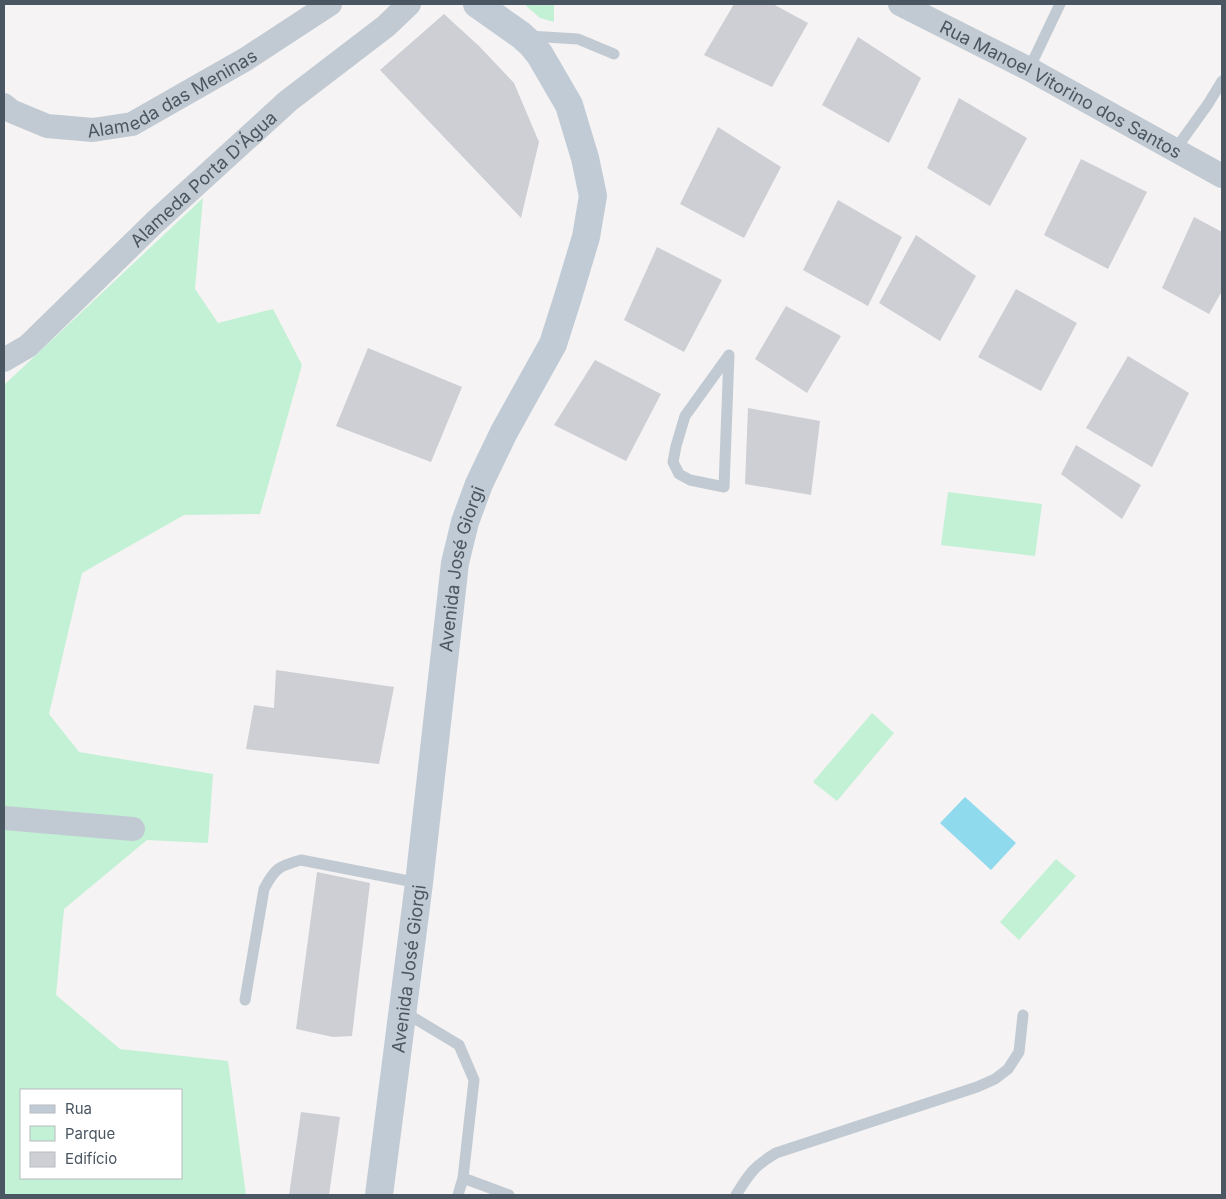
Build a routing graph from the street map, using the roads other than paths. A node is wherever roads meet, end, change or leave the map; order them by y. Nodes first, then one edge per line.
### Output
1 (330, 4) edge
2 (409, 4) edge
3 (478, 4) edge
4 (900, 4) edge
5 (1060, 4) edge
6 (521, 35) junction
7 (614, 54) dead end
8 (1029, 69) junction
9 (1222, 81) edge
10 (4, 105) edge
11 (1175, 150) junction
12 (1222, 176) edge
13 (729, 356) joint
14 (4, 360) edge
15 (4, 818) edge
16 (133, 829) dead end
17 (419, 883) junction
18 (245, 1000) dead end
19 (402, 1011) junction
20 (1023, 1016) dead end
21 (463, 1178) junction
22 (379, 1195) edge
23 (458, 1195) edge
24 (509, 1195) edge
25 (736, 1195) edge

1 - 10 street, Alameda das Meninas
2 - 14 street, Alameda Porta D'Água
3 - 6 street, Avenida José Giorgi
4 - 8 street, Rua Manoel Vitorino dos Santos
5 - 8 lane
6 - 7 lane
6 - 17 street, Avenida José Giorgi
8 - 11 street, Rua Manoel Vitorino dos Santos
9 - 11 lane
11 - 12 street, Rua Manoel Vitorino dos Santos
13 - 13 lane
15 - 16 street
17 - 18 lane
17 - 19 street, Avenida José Giorgi
19 - 21 lane
19 - 22 street, Avenida José Giorgi
20 - 25 lane
21 - 23 lane
21 - 24 lane

